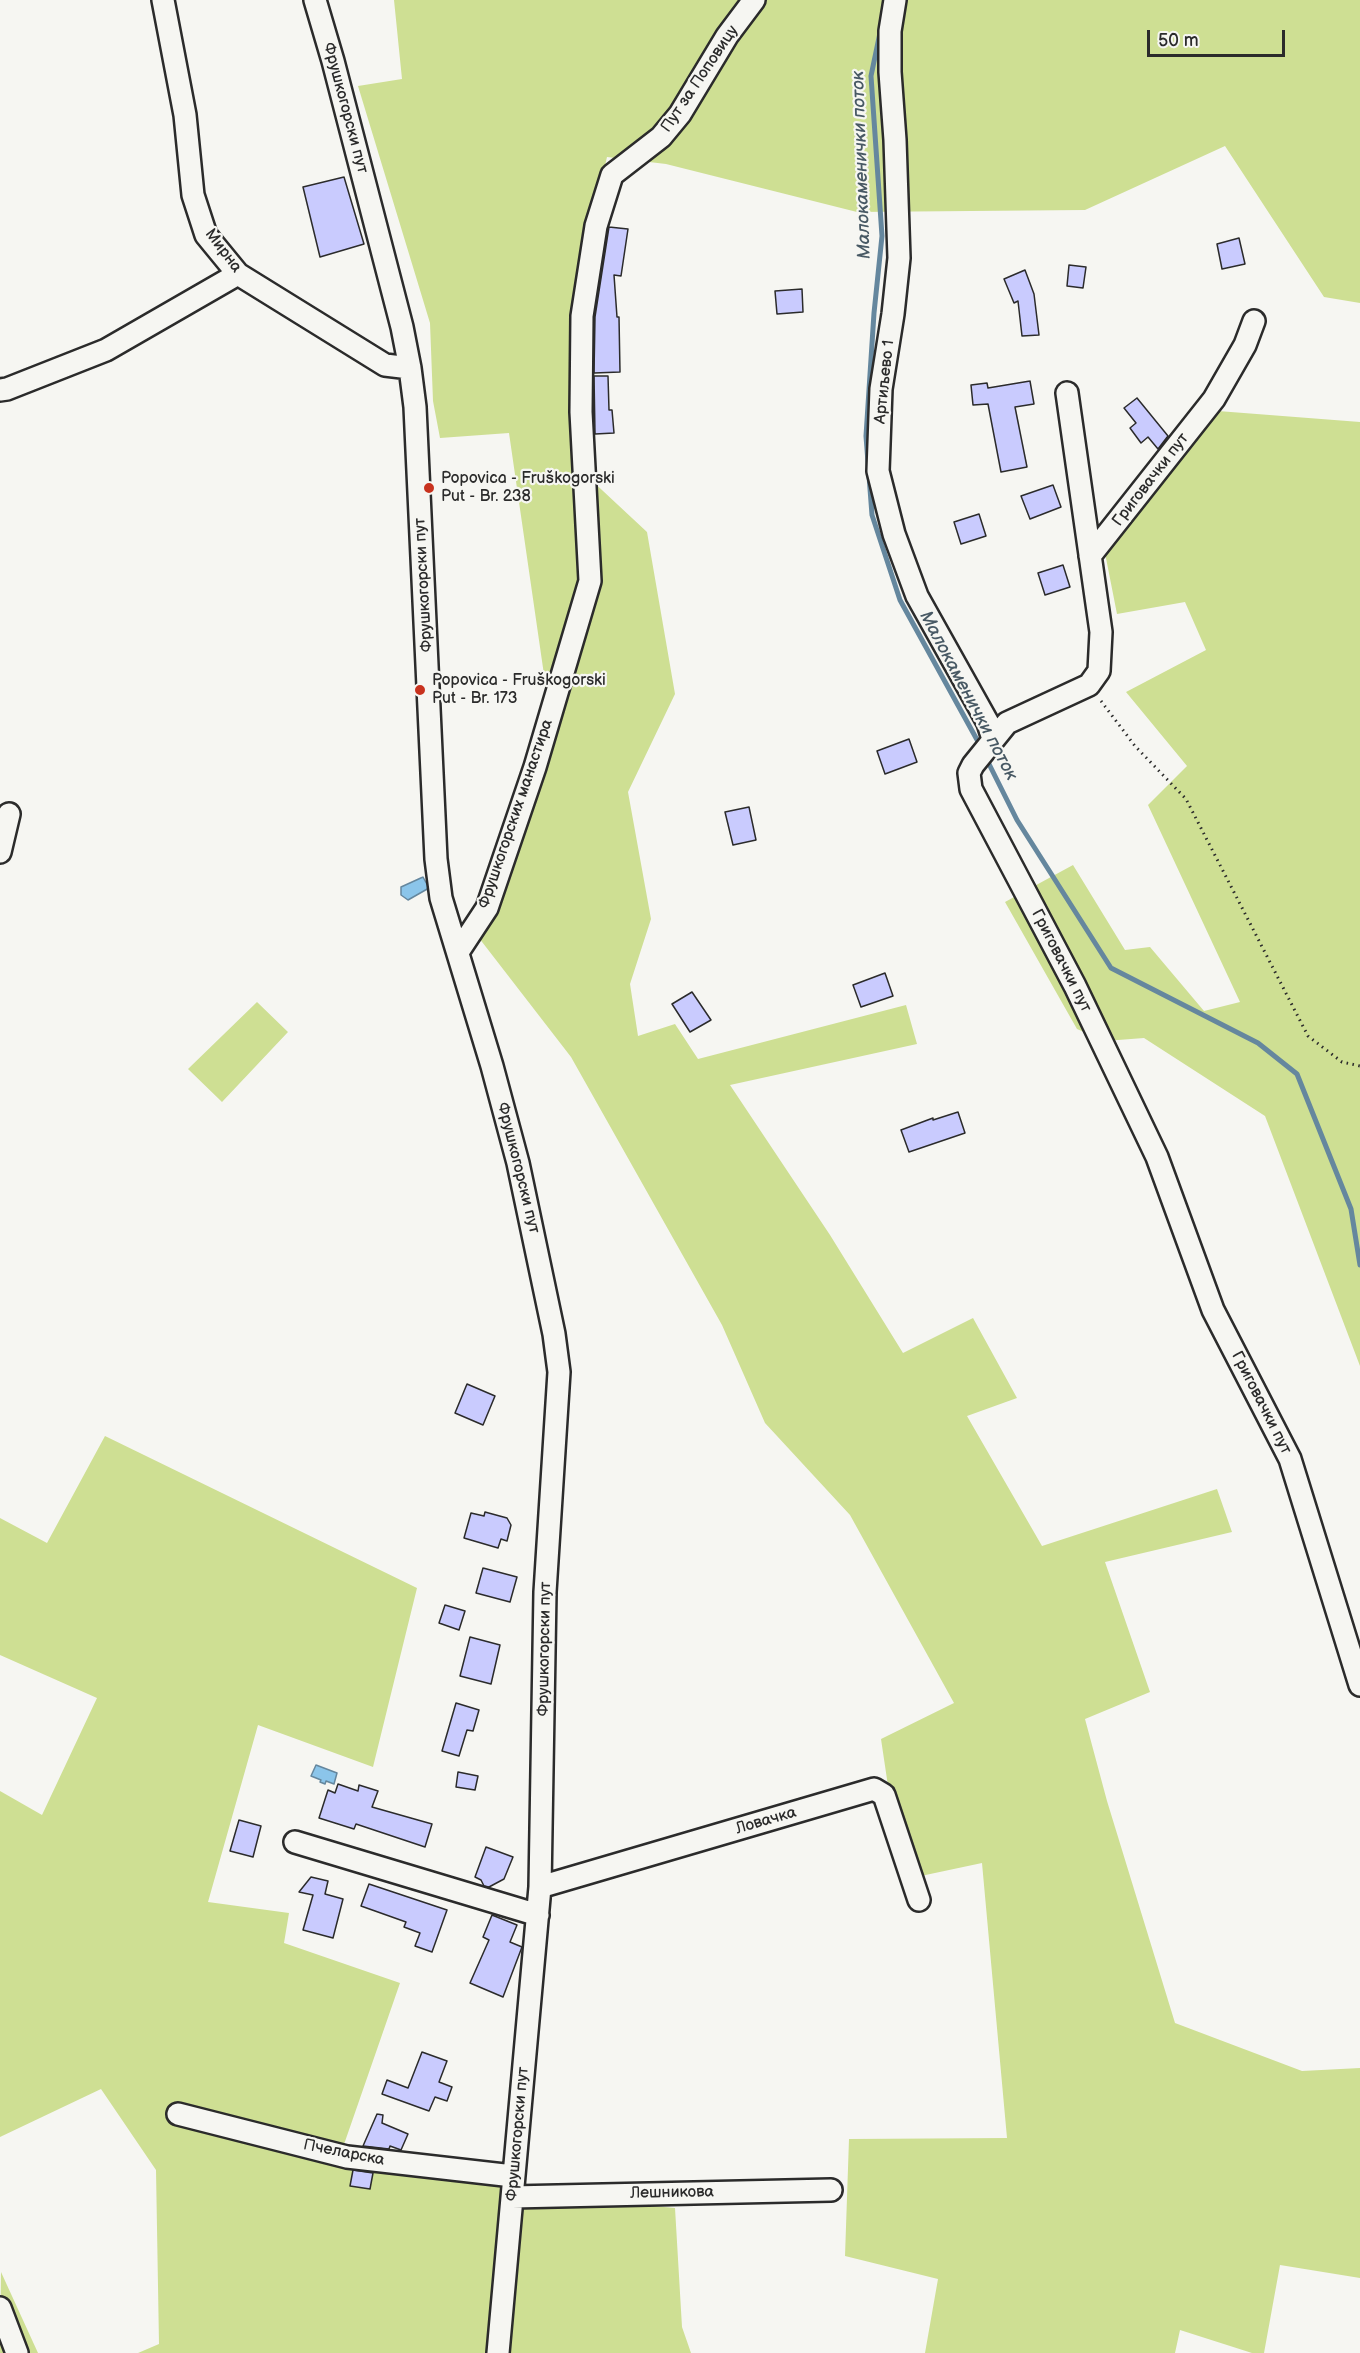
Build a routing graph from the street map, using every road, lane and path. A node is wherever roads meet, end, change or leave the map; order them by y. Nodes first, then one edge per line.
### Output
1 (163, 0) edge
2 (315, 0) edge
3 (754, 0) edge
4 (895, 0) edge
5 (612, 175) joint
6 (238, 274) junction
7 (1254, 321) dead end
8 (410, 368) junction
9 (0, 390) edge
10 (1067, 393) dead end
11 (1090, 556) junction
12 (1089, 685) junction
13 (993, 739) junction
14 (9, 814) dead end
15 (0, 852) edge
16 (458, 952) junction
17 (1360, 1066) edge
18 (1360, 1684) edge
19 (294, 1842) dead end
20 (540, 1887) junction
21 (919, 1900) dead end
22 (538, 1915) junction
23 (178, 2114) dead end
24 (512, 2187) junction
25 (831, 2190) dead end
26 (0, 2308) edge
27 (17, 2353) edge
28 (498, 2353) edge

1 - 6 street, Мирна
2 - 8 street, Фрушкогорски пут
3 - 5 street, Пут за Поповицу
4 - 13 street, Артиљево 1
5 - 16 street, Фрушкогорских манастира
6 - 8 street, Мирна
6 - 9 street
7 - 11 street, Григовачки пут
8 - 16 street, Фрушкогорски пут
10 - 11 street
11 - 12 street
12 - 13 street, Григовачки пут
12 - 17 path
13 - 18 street, Григовачки пут
14 - 15 street
16 - 20 street, Фрушкогорски пут
19 - 22 street
20 - 21 street, Ловачка
20 - 22 street, Фрушкогорски пут
22 - 24 street, Фрушкогорски пут
23 - 24 street, Пчеларска
24 - 25 street, Лешникова
24 - 28 street, Фрушкогорски пут
26 - 27 street

